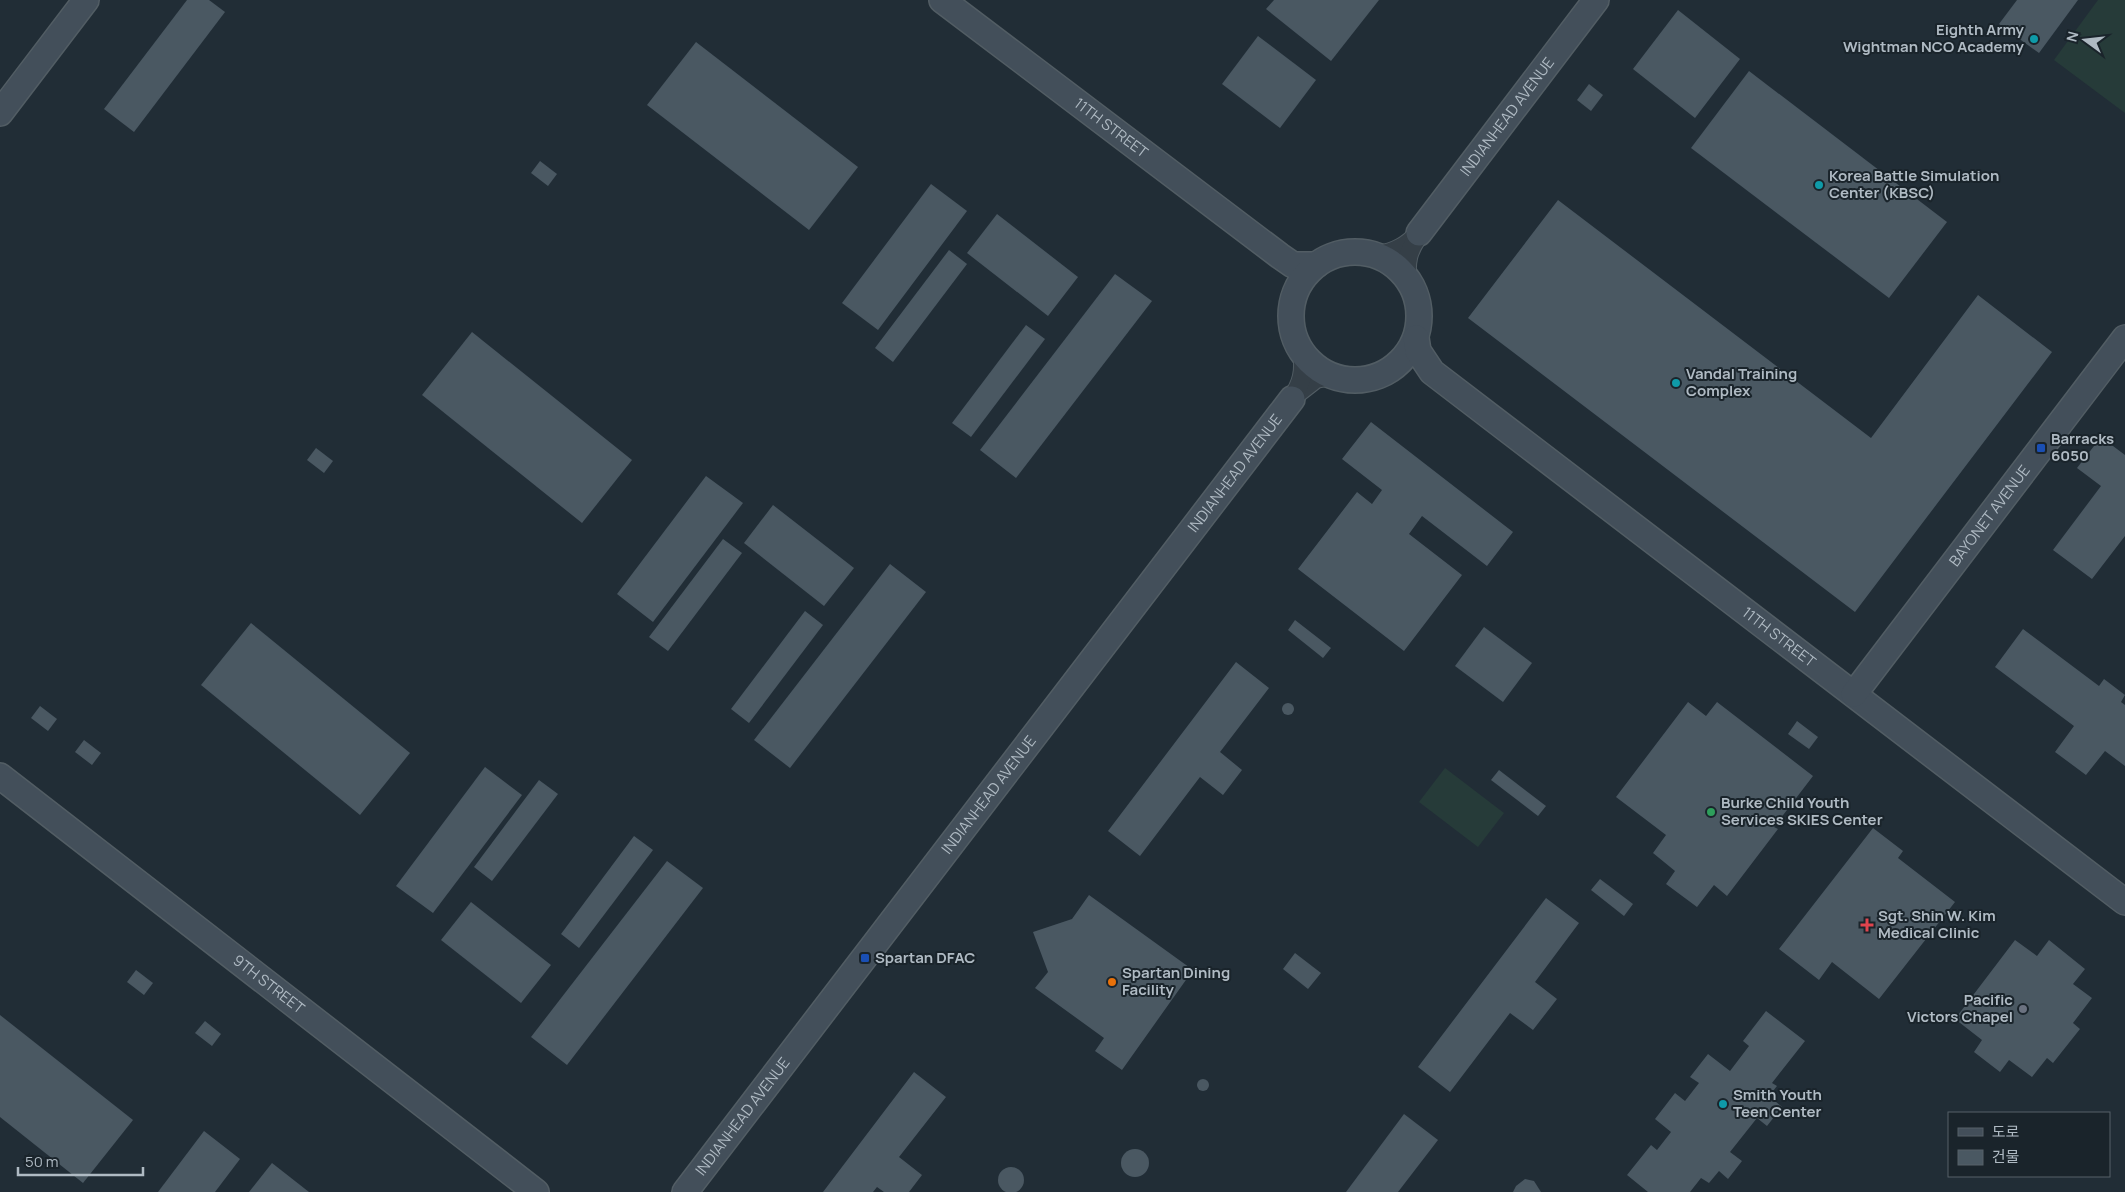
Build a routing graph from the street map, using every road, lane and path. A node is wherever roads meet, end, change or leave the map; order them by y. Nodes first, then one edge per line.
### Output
1 (86, 0) edge
2 (942, 0) edge
3 (1596, 0) edge
4 (0, 113) edge
5 (1420, 233) junction
6 (1378, 255) junction
7 (1280, 256) junction
8 (1316, 265) junction
9 (1407, 277) junction
10 (1296, 292) junction
11 (1416, 338) junction
12 (2125, 338) edge
13 (1302, 352) junction
14 (1394, 368) junction
15 (1432, 372) junction
16 (1331, 376) junction
17 (1292, 399) junction
18 (1854, 694) junction
19 (0, 776) edge
20 (2125, 902) edge
21 (536, 1192) edge
22 (685, 1192) edge

1 - 4 main road
2 - 7 main road, 11TH STREET
3 - 5 main road, INDIANHEAD AVENUE
5 - 6 street
5 - 9 street
6 - 8 main road
6 - 9 main road
7 - 8 main road
7 - 10 main road
8 - 10 main road
9 - 11 main road
10 - 13 main road
11 - 14 main road
11 - 15 main road
12 - 18 main road, BAYONET AVENUE
13 - 16 main road
13 - 17 street
14 - 15 main road
14 - 16 main road
15 - 18 main road, 11TH STREET
16 - 17 street
17 - 22 main road, INDIANHEAD AVENUE
18 - 20 main road, 11TH STREET
19 - 21 main road, 9TH STREET

